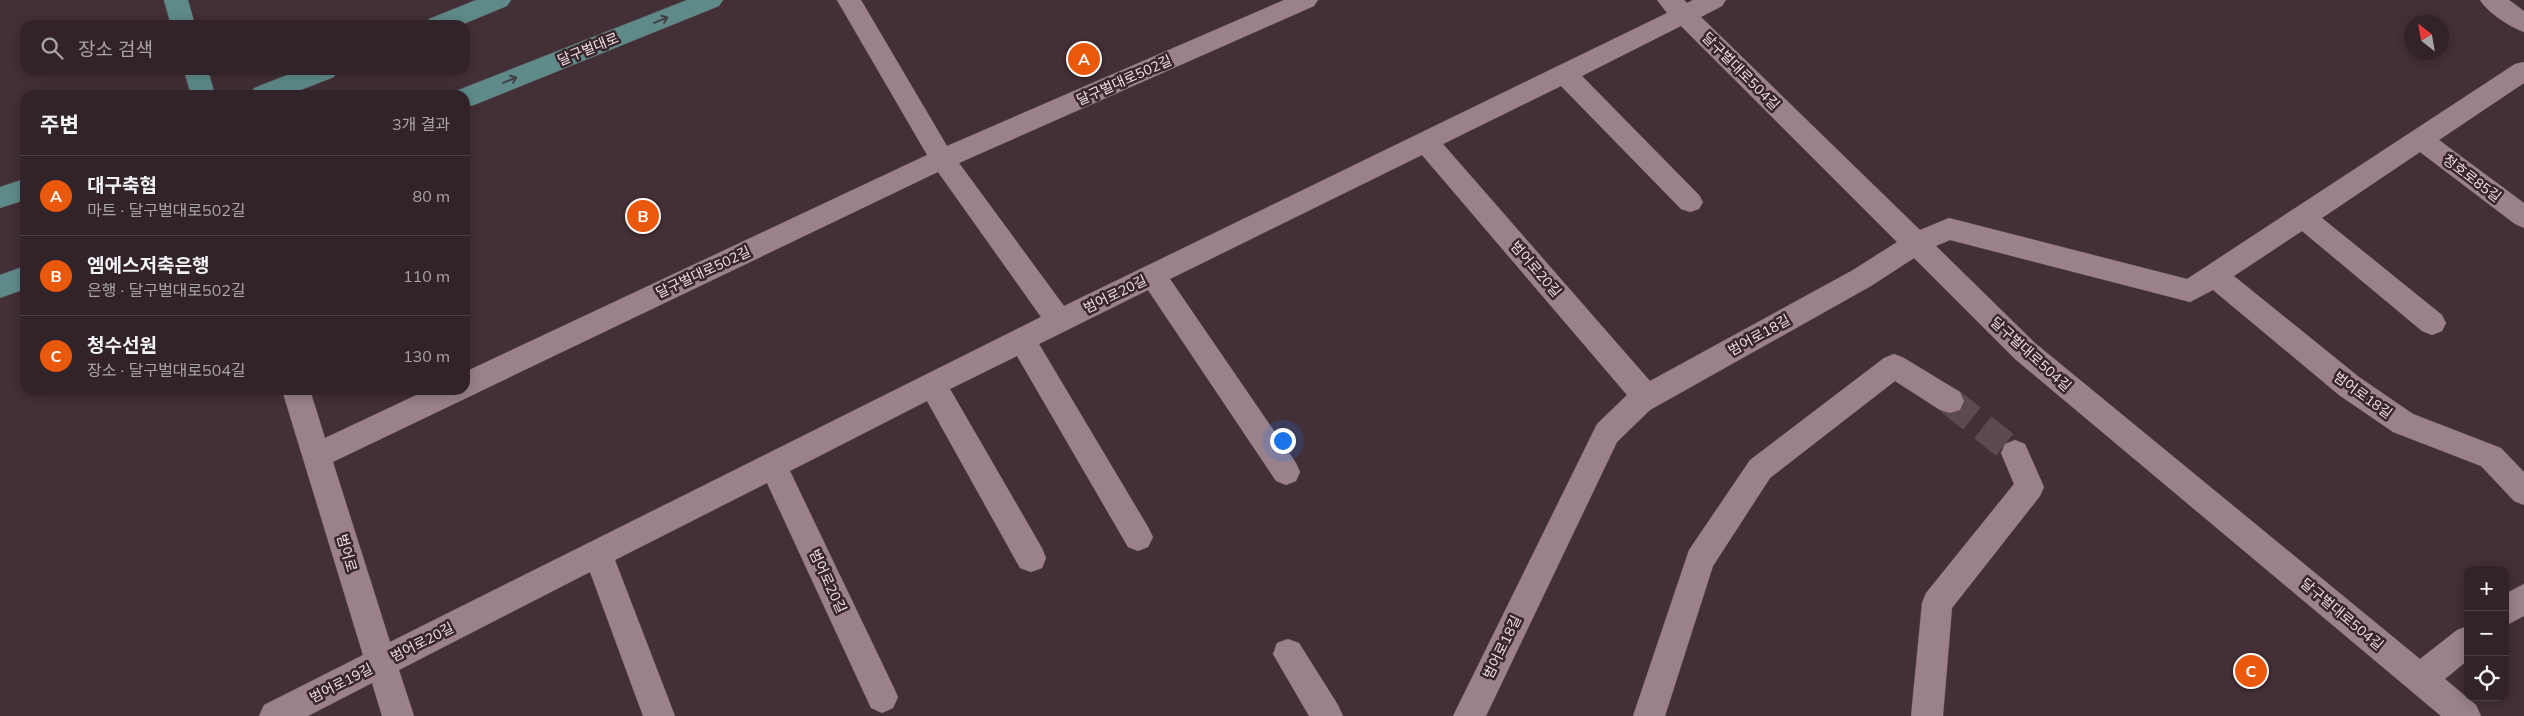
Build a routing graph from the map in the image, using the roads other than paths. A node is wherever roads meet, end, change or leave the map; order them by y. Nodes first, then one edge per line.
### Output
1 (176, 0) edge
2 (499, 0) edge
3 (711, 0) edge
4 (849, 0) edge
5 (1306, 0) edge
6 (1714, 0) edge
7 (2492, 0) edge
8 (1677, 7) edge
9 (182, 20) edge
10 (449, 20) edge
11 (2524, 22) edge
12 (2524, 71) edge
13 (1565, 74) junction
14 (197, 75) edge
15 (313, 75) edge
16 (202, 90) edge
17 (275, 90) edge
18 (470, 96) edge
19 (2420, 139) junction
20 (1426, 142) junction
21 (942, 159) junction
22 (20, 191) edge
23 (0, 198) edge
24 (1690, 202) dead end
25 (2303, 217) junction
26 (2524, 217) edge
27 (1915, 244) junction
28 (2214, 274) junction
29 (1153, 276) junction
30 (20, 279) edge
31 (0, 287) edge
32 (1059, 321) junction
33 (2432, 322) dead end
34 (1022, 340) junction
35 (470, 383) edge
36 (933, 385) junction
37 (298, 395) edge
38 (444, 395) edge
39 (1646, 397) junction
40 (1950, 401) tunnel mouth
41 (2015, 453) tunnel mouth
42 (318, 455) junction
43 (773, 465) junction
44 (1286, 472) dead end
45 (2524, 492) edge
46 (1138, 537) dead end
47 (598, 553) junction
48 (1031, 558) dead end
49 (2524, 598) edge
50 (2506, 611) edge
51 (2464, 645) edge
52 (1288, 654) dead end
53 (379, 664) junction
54 (2420, 679) junction
55 (882, 697) dead end
56 (275, 716) edge
57 (398, 716) edge
58 (659, 716) edge
59 (1327, 716) edge
60 (1469, 716) edge
61 (1649, 716) edge
62 (1927, 716) edge
63 (2465, 716) edge

1 - 9 main road
2 - 10 main road
18 -> 3 main road, 달구벌대로
4 - 21 street
5 - 21 street, 달구벌대로502길
6 - 8 street, 범어로20길
7 - 11 street
8 - 13 street, 범어로20길
8 - 27 street, 달구벌대로504길
12 - 19 street, 범어로18길
13 - 20 street, 범어로20길
13 - 24 street
14 - 16 main road
15 - 17 main road
19 - 25 street, 범어로18길
19 - 26 street, 청호로85길
20 - 29 street, 범어로20길
20 - 39 street, 범어로20길
21 - 32 street
21 - 35 street, 달구벌대로502길
22 - 23 main road
25 - 28 street, 범어로18길
25 - 33 street
27 - 28 street, 범어로18길
27 - 39 street, 범어로18길
27 - 54 street, 달구벌대로504길
28 - 45 street, 범어로18길
29 - 32 street, 범어로20길
29 - 44 street, 범어로20길
30 - 31 main road
32 - 34 street, 범어로20길
34 - 36 street, 범어로20길
34 - 46 street
36 - 43 street, 범어로20길
36 - 48 street
37 - 42 street, 범어로
38 - 42 street
39 - 60 street, 범어로18길
40 - 61 street
41 - 62 street
42 - 53 street, 범어로
43 - 47 street, 범어로20길
43 - 55 street, 범어로20길
47 - 53 street, 범어로20길
47 - 58 street
49 - 50 street
51 - 54 street
52 - 59 street
53 - 56 street, 범어로19길
53 - 57 street, 범어로
54 - 63 street, 달구벌대로504길

